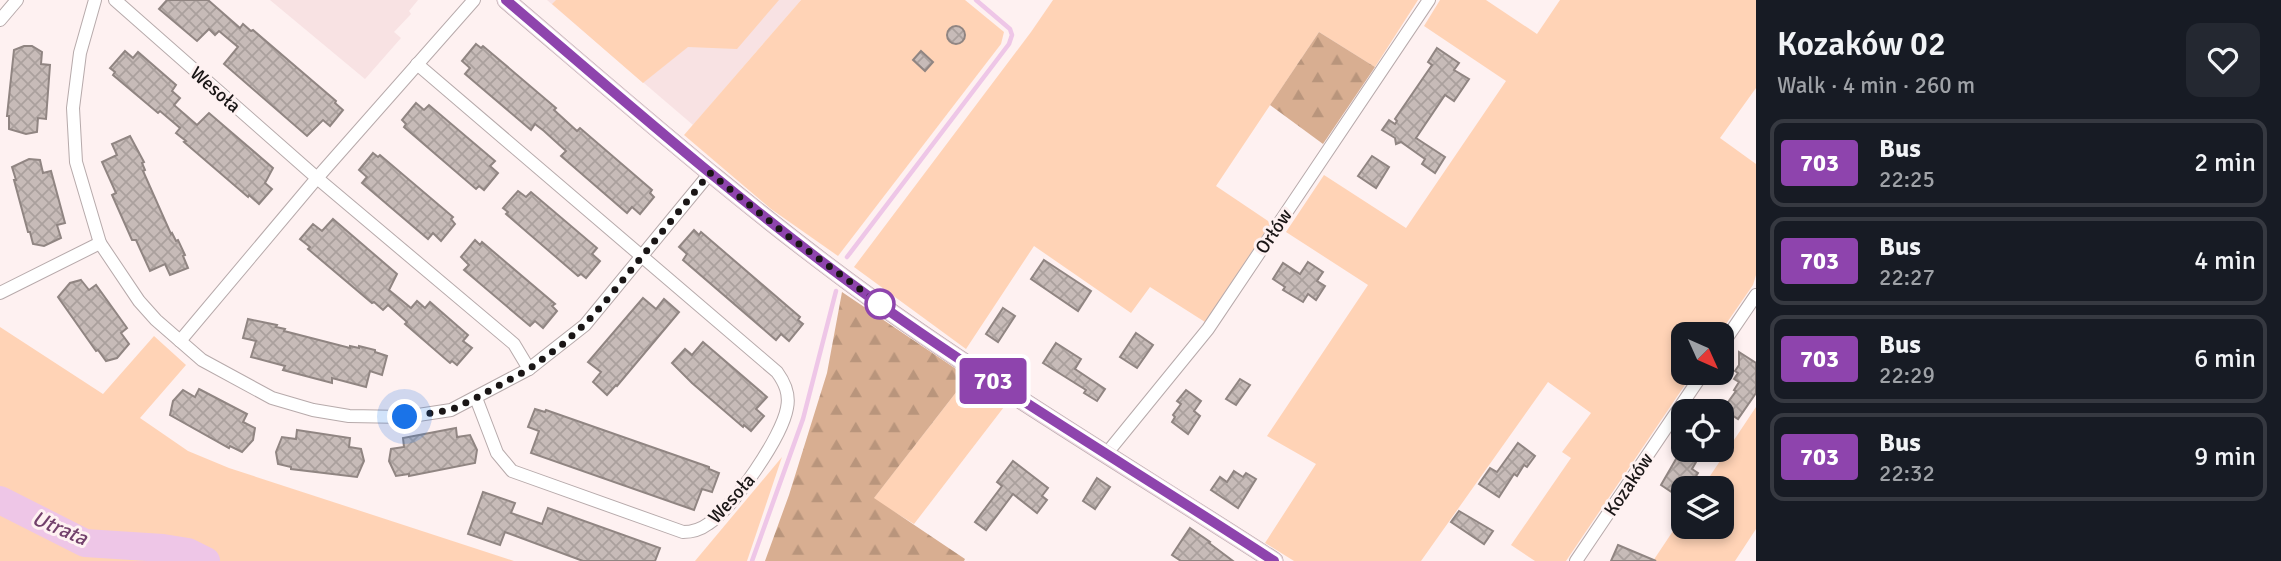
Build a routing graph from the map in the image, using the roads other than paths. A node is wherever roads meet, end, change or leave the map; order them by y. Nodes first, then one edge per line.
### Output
1 (17, 0) edge
2 (94, 0) edge
3 (115, 0) edge
4 (474, 0) edge
5 (506, 0) edge
6 (1429, 0) edge
7 (0, 20) edge
8 (417, 64) junction
9 (710, 173) junction
10 (317, 178) junction
11 (100, 243) junction
12 (641, 256) junction
13 (0, 293) edge
14 (1756, 295) edge
15 (1734, 327) edge
16 (180, 341) junction
17 (529, 369) junction
18 (1695, 385) edge
19 (476, 398) junction
20 (1107, 453) junction
21 (1274, 561) edge
22 (1576, 561) edge

1 - 7 street
2 - 11 street
3 - 10 street, Wesoła
4 - 8 street
5 - 9 street
6 - 20 street, Orłów
8 - 10 street
8 - 12 street, Wesoła
9 - 12 street
9 - 20 street
10 - 16 street
10 - 17 street, Wesoła
11 - 13 street
11 - 16 street
12 - 17 street
12 - 19 street, Wesoła
14 - 15 street
16 - 19 street
17 - 19 street
18 - 22 street, Kozaków
20 - 21 street

